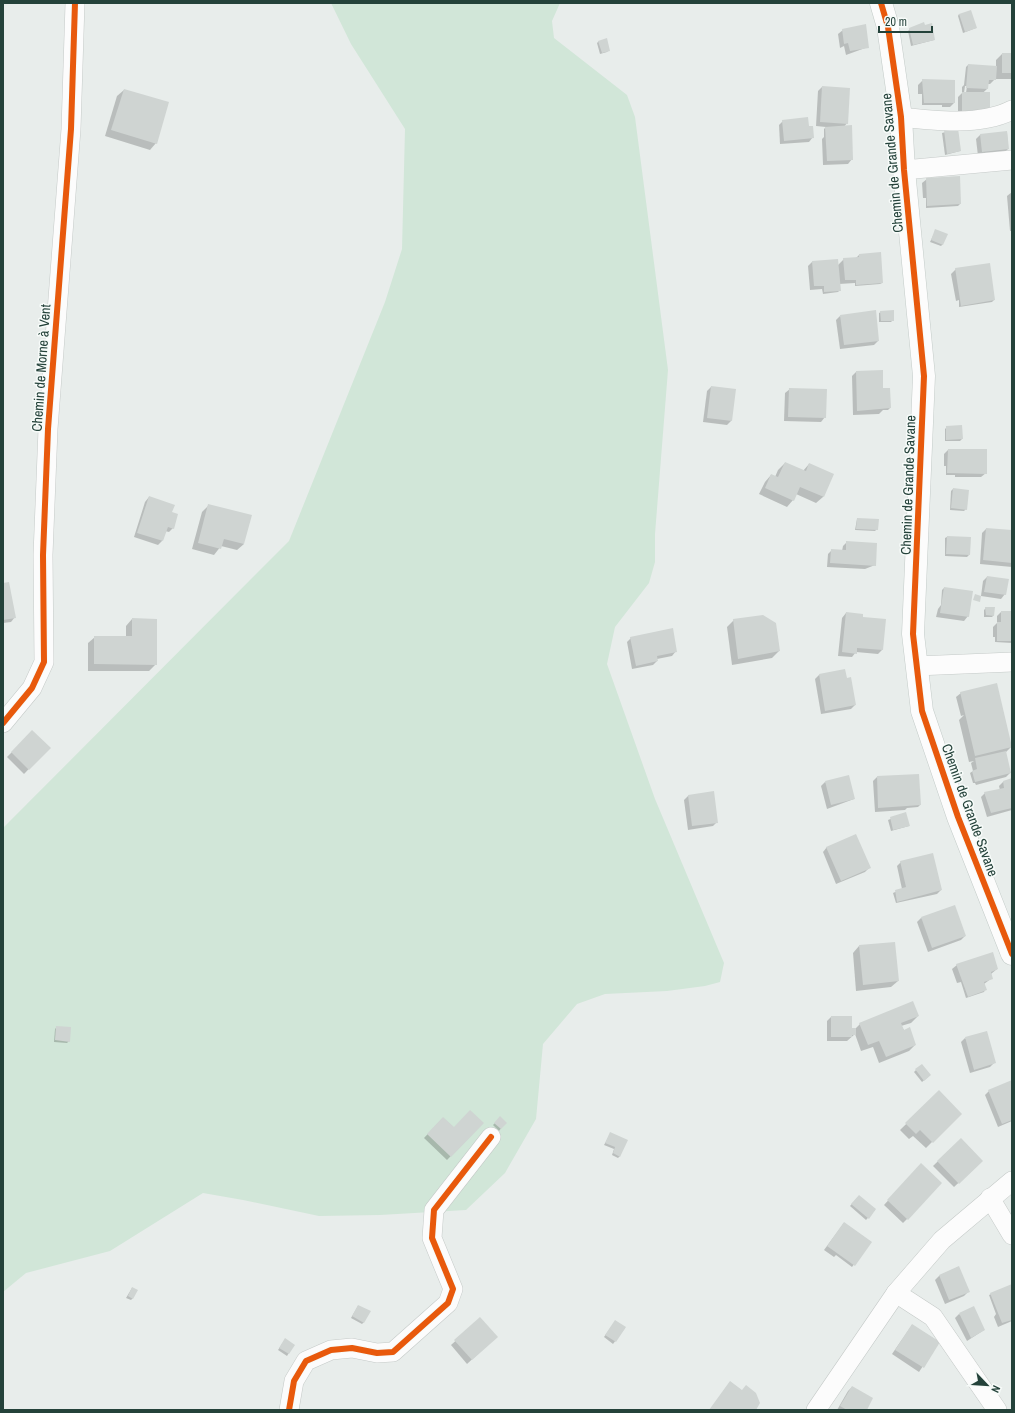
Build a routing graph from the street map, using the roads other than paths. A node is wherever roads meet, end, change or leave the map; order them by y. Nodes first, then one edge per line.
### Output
1 (74, 3) edge
2 (881, 3) edge
3 (1012, 110) edge
4 (901, 118) junction
5 (1012, 160) edge
6 (904, 170) junction
7 (1012, 662) edge
8 (916, 666) junction
9 (3, 723) edge
10 (1012, 954) edge
11 (491, 1137) dead end
12 (1012, 1181) edge
13 (990, 1198) junction
14 (1012, 1235) edge
15 (896, 1293) junction
16 (290, 1410) edge
17 (816, 1410) edge
18 (997, 1410) edge

1 - 9 street, Chemin de Morne à Vent
2 - 4 street, Chemin de Grande Savane
3 - 4 street
4 - 6 street, Chemin de Grande Savane
5 - 6 street
6 - 8 street, Chemin de Grande Savane
7 - 8 street
8 - 10 street, Chemin de Grande Savane
11 - 16 street
12 - 13 street
13 - 14 street
13 - 15 street
15 - 17 street
15 - 18 street

